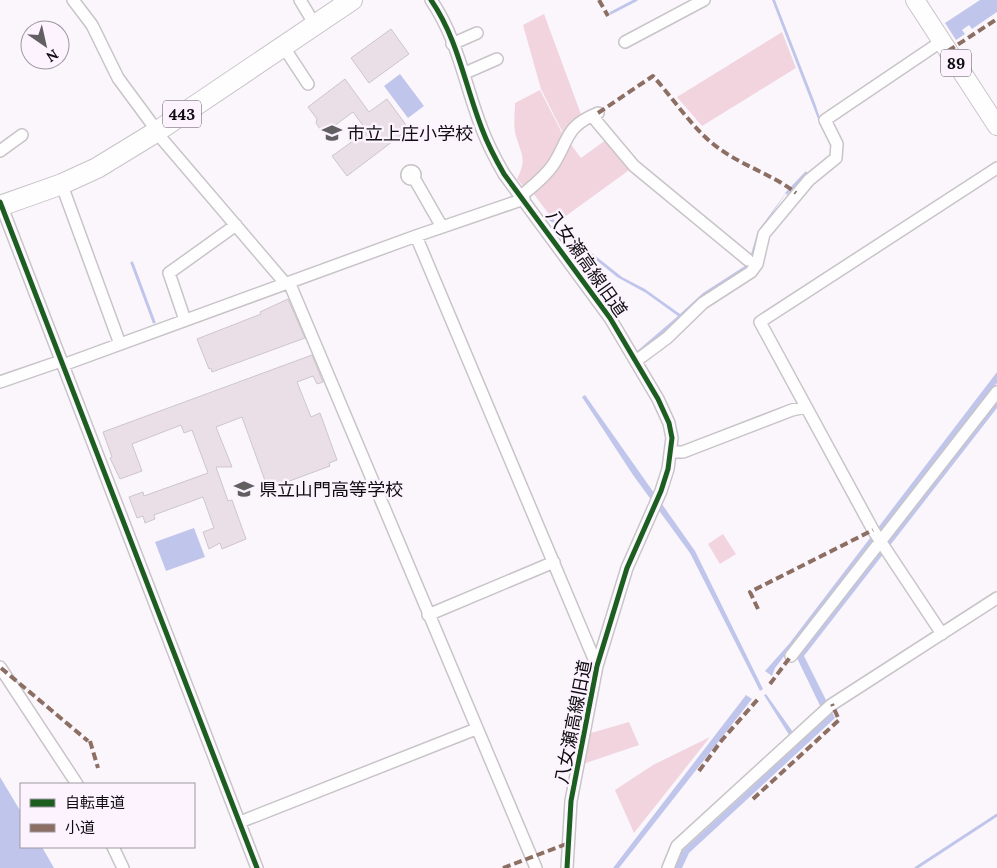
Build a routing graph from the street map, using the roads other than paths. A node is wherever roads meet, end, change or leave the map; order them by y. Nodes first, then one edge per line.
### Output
1 (73, 0) edge
2 (300, 0) edge
3 (352, 0) edge
4 (431, 0) edge
5 (704, 0) edge
6 (915, 0) edge
7 (315, 25) junction
8 (477, 33) dead end
9 (942, 41) junction
10 (625, 42) dead end
11 (452, 44) junction
12 (283, 46) junction
13 (496, 59) dead end
14 (465, 73) junction
15 (308, 84) dead end
16 (997, 126) edge
17 (154, 128) junction
18 (22, 135) dead end
19 (0, 152) edge
20 (997, 168) edge
21 (414, 178) dead end
22 (64, 191) dead end
23 (523, 197) junction
24 (1, 205) edge
25 (236, 225) junction
26 (442, 227) junction
27 (416, 236) junction
28 (748, 260) dead end
29 (287, 282) junction
30 (185, 320) junction
31 (120, 344) junction
32 (636, 361) junction
33 (62, 363) junction
34 (0, 382) edge
35 (997, 392) edge
36 (806, 407) junction
37 (670, 452) junction
38 (880, 542) junction
39 (554, 562) junction
40 (997, 598) edge
41 (428, 615) junction
42 (942, 634) junction
43 (791, 656) dead end
44 (597, 666) junction
45 (0, 668) edge
46 (476, 729) junction
47 (76, 783) edge
48 (240, 822) junction
49 (113, 848) edge
50 (123, 868) edge
51 (257, 868) edge
52 (536, 868) edge
53 (567, 868) edge
54 (668, 868) edge

1 - 17 street
2 - 7 street
3 - 7 highway, 443
4 - 11 street, 八女瀬高線旧道
5 - 10 street
6 - 9 main road, 89
7 - 12 highway, 443
8 - 11 street
9 - 16 main road, 89
9 - 32 street
11 - 14 street, 八女瀬高線旧道
12 - 15 street
12 - 17 highway, 443
13 - 14 street
14 - 23 street, 八女瀬高線旧道
17 - 24 highway, 443
17 - 25 street
18 - 19 street
20 - 36 street
21 - 26 street
22 - 31 street
23 - 26 street
23 - 28 street
23 - 32 street, 八女瀬高線旧道
24 - 33 street
25 - 29 street
25 - 30 street
26 - 27 street
27 - 29 street
27 - 39 street
29 - 30 street
29 - 41 street
30 - 31 street
31 - 33 street
32 - 37 street, 八女瀬高線旧道
33 - 34 street
33 - 48 street
35 - 38 street
36 - 37 street
36 - 38 street
37 - 44 street, 八女瀬高線旧道
38 - 42 street
38 - 43 street
39 - 41 street
39 - 44 street
40 - 42 street
41 - 46 street
42 - 54 street
44 - 53 street, 八女瀬高線旧道
45 - 47 street
46 - 48 street
46 - 52 street
48 - 51 street
49 - 50 street

